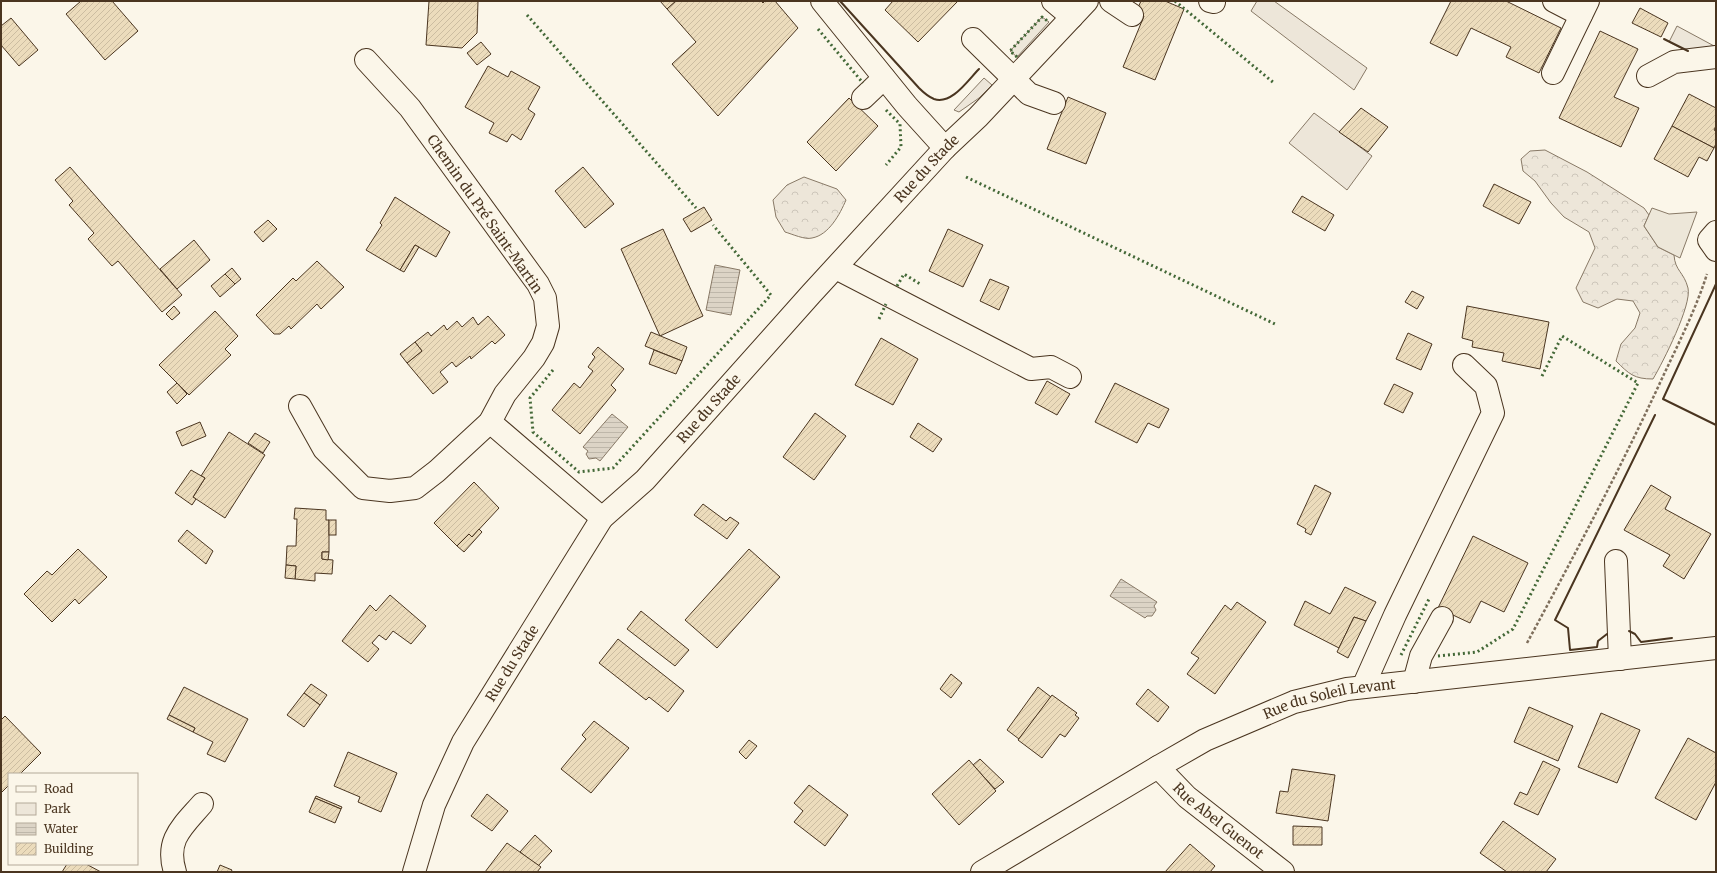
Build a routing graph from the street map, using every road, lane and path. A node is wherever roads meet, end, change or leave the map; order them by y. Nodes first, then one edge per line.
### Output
1 (822, 1) edge
2 (1054, 1) edge
3 (1086, 1) edge
4 (1111, 1) edge
5 (1554, 1) edge
6 (1584, 8) edge
7 (1132, 15) dead end
8 (1072, 17) junction
9 (973, 39) dead end
10 (1716, 57) edge
11 (366, 60) dead end
12 (1553, 73) dead end
13 (1648, 76) dead end
14 (1013, 80) junction
15 (890, 86) junction
16 (863, 98) dead end
17 (1054, 103) dead end
18 (945, 148) junction
19 (1714, 240) edge
20 (836, 268) junction
21 (1464, 365) dead end
22 (1070, 377) dead end
23 (300, 406) dead end
24 (490, 422) junction
25 (602, 518) junction
26 (1616, 561) dead end
27 (1442, 618) dead end
28 (1716, 648) edge
29 (1620, 659) junction
30 (1517, 671) junction
31 (1414, 682) junction
32 (1363, 687) junction
33 (1158, 767) junction
34 (202, 804) dead end
35 (176, 872) edge
36 (414, 872) edge
37 (982, 872) edge
38 (1283, 872) edge

1 - 15 street
2 - 8 street
3 - 8 street, Rue du Stade
4 - 7 street
5 - 6 street
6 - 12 street
8 - 14 street, Rue du Stade
9 - 14 street
10 - 13 street
11 - 24 street, Chemin du Pré Saint-Martin
14 - 17 street
14 - 18 street, Rue du Stade
15 - 16 street
15 - 18 street
18 - 20 street, Rue du Stade
19 - 30 path
20 - 22 street
20 - 25 street, Rue du Stade
21 - 32 street
23 - 24 street, Chemin du Pré Saint-Martin
24 - 25 street
25 - 36 street, Rue du Stade
26 - 29 street
27 - 31 street
28 - 29 street, Rue du Soleil Levant
29 - 30 street, Rue du Soleil Levant
30 - 31 street, Rue du Soleil Levant
31 - 32 street, Rue du Soleil Levant
32 - 33 street, Rue du Soleil Levant
33 - 37 street, Rue du Soleil Levant
33 - 38 street, Rue Abel Guenot
34 - 35 street

